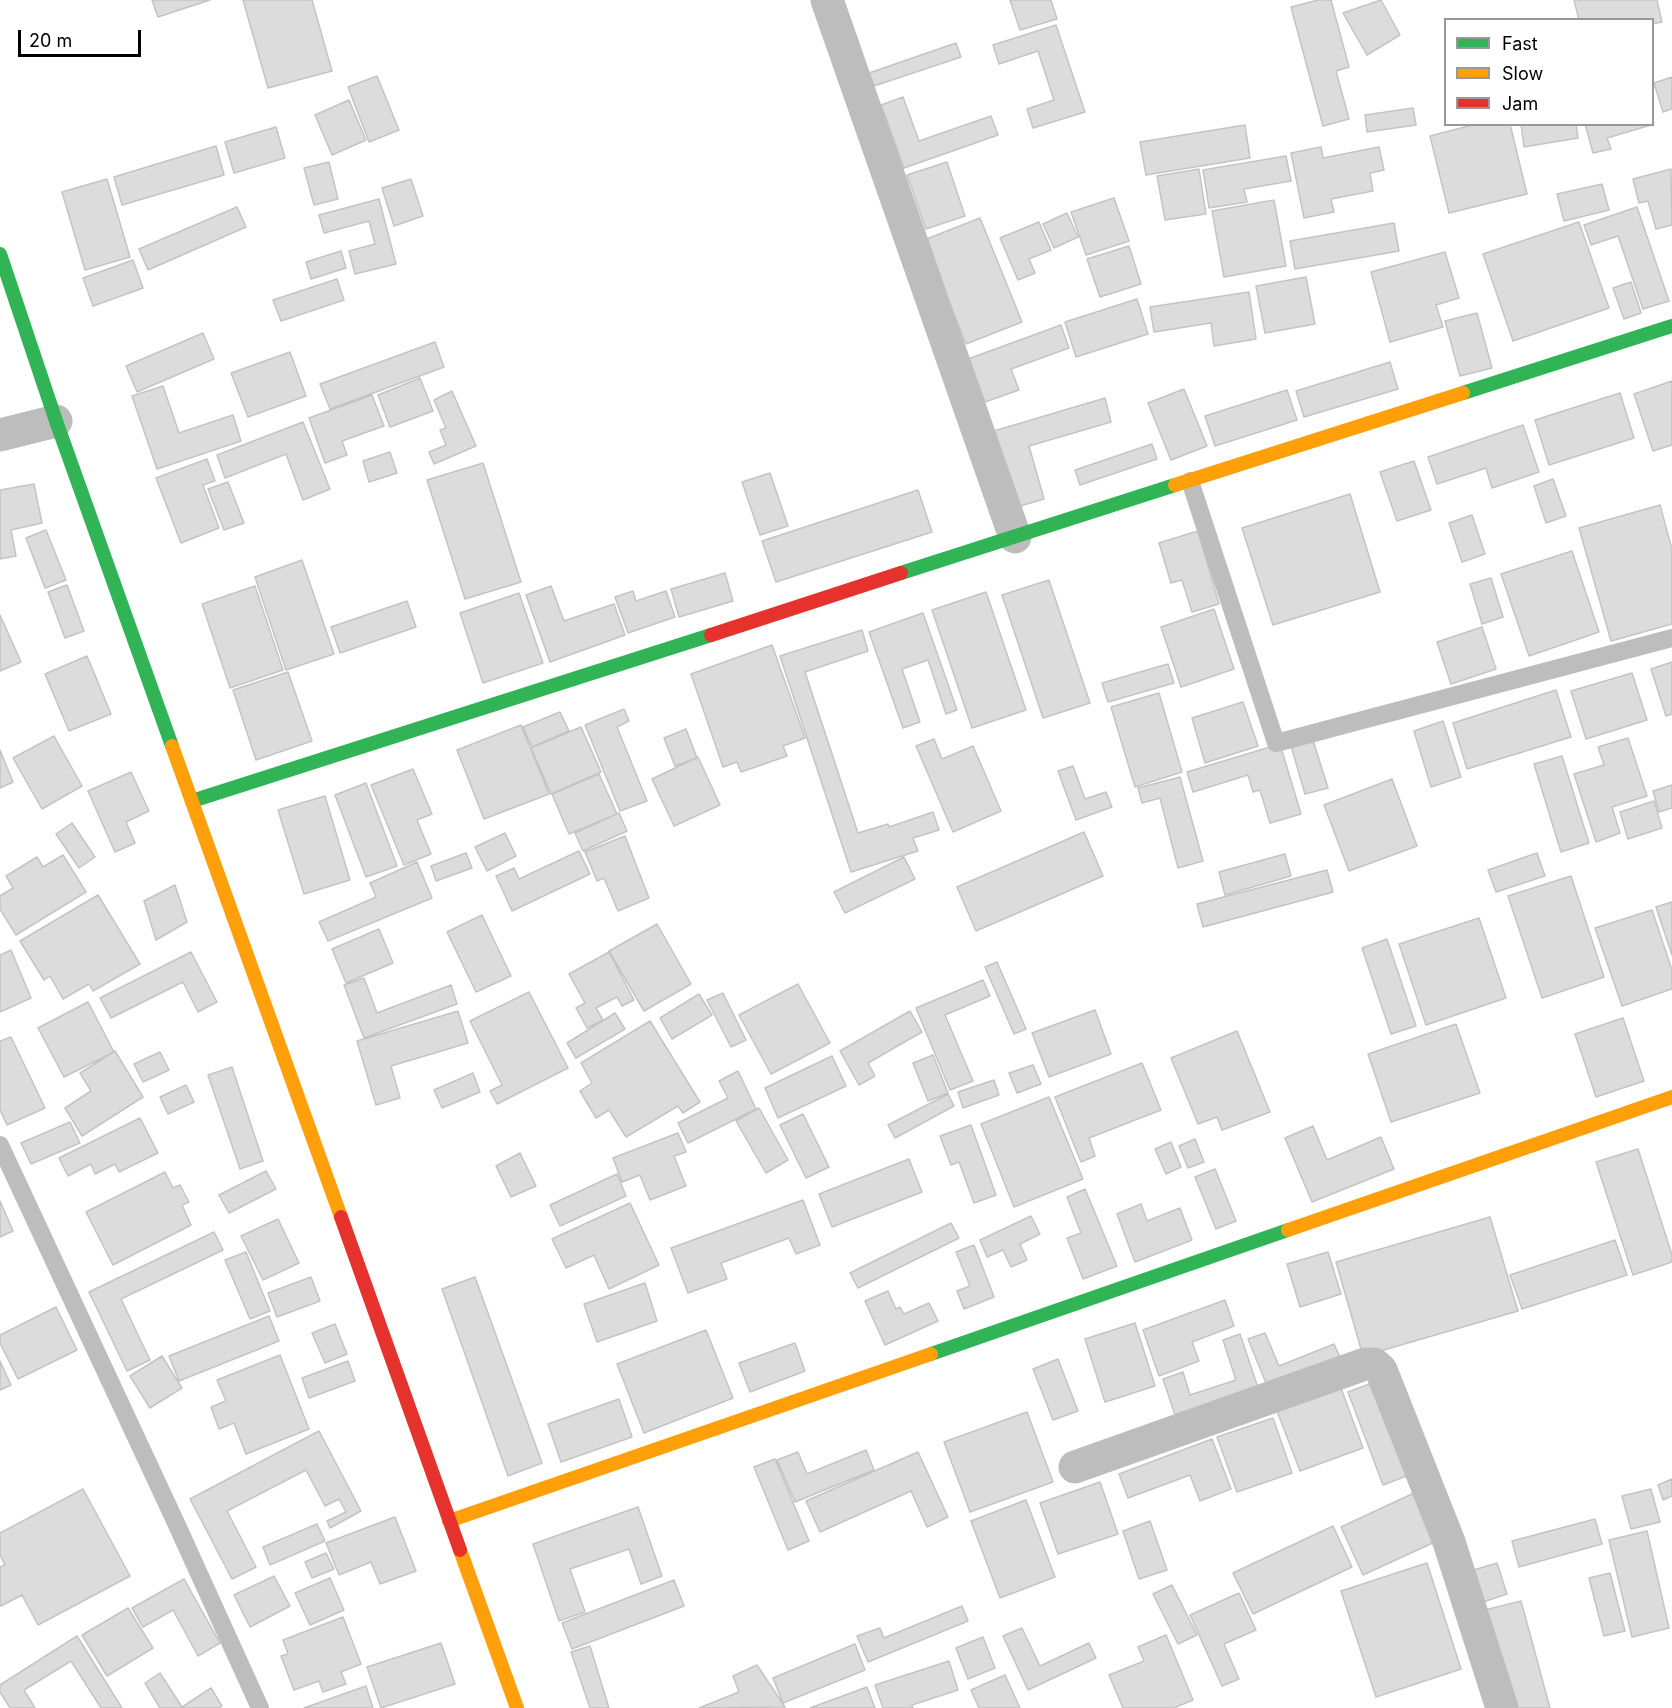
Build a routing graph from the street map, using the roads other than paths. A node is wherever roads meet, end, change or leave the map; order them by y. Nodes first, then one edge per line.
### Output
1 (826, 0) edge
2 (0, 254) edge
3 (1672, 326) edge
4 (56, 421) junction
5 (0, 435) edge
6 (1190, 481) junction
7 (1015, 537) junction
8 (1672, 638) edge
9 (192, 801) junction
10 (1672, 1097) edge
11 (0, 1145) edge
12 (1075, 1467) dead end
13 (448, 1521) junction
14 (260, 1708) edge
15 (517, 1708) edge
16 (1502, 1708) edge

1 - 7 street
2 - 4 street
3 - 6 street
4 - 5 street
4 - 9 street
6 - 7 street
6 - 8 lane
7 - 9 street
9 - 13 street
10 - 13 street
11 - 14 lane
12 - 16 street
13 - 15 street

